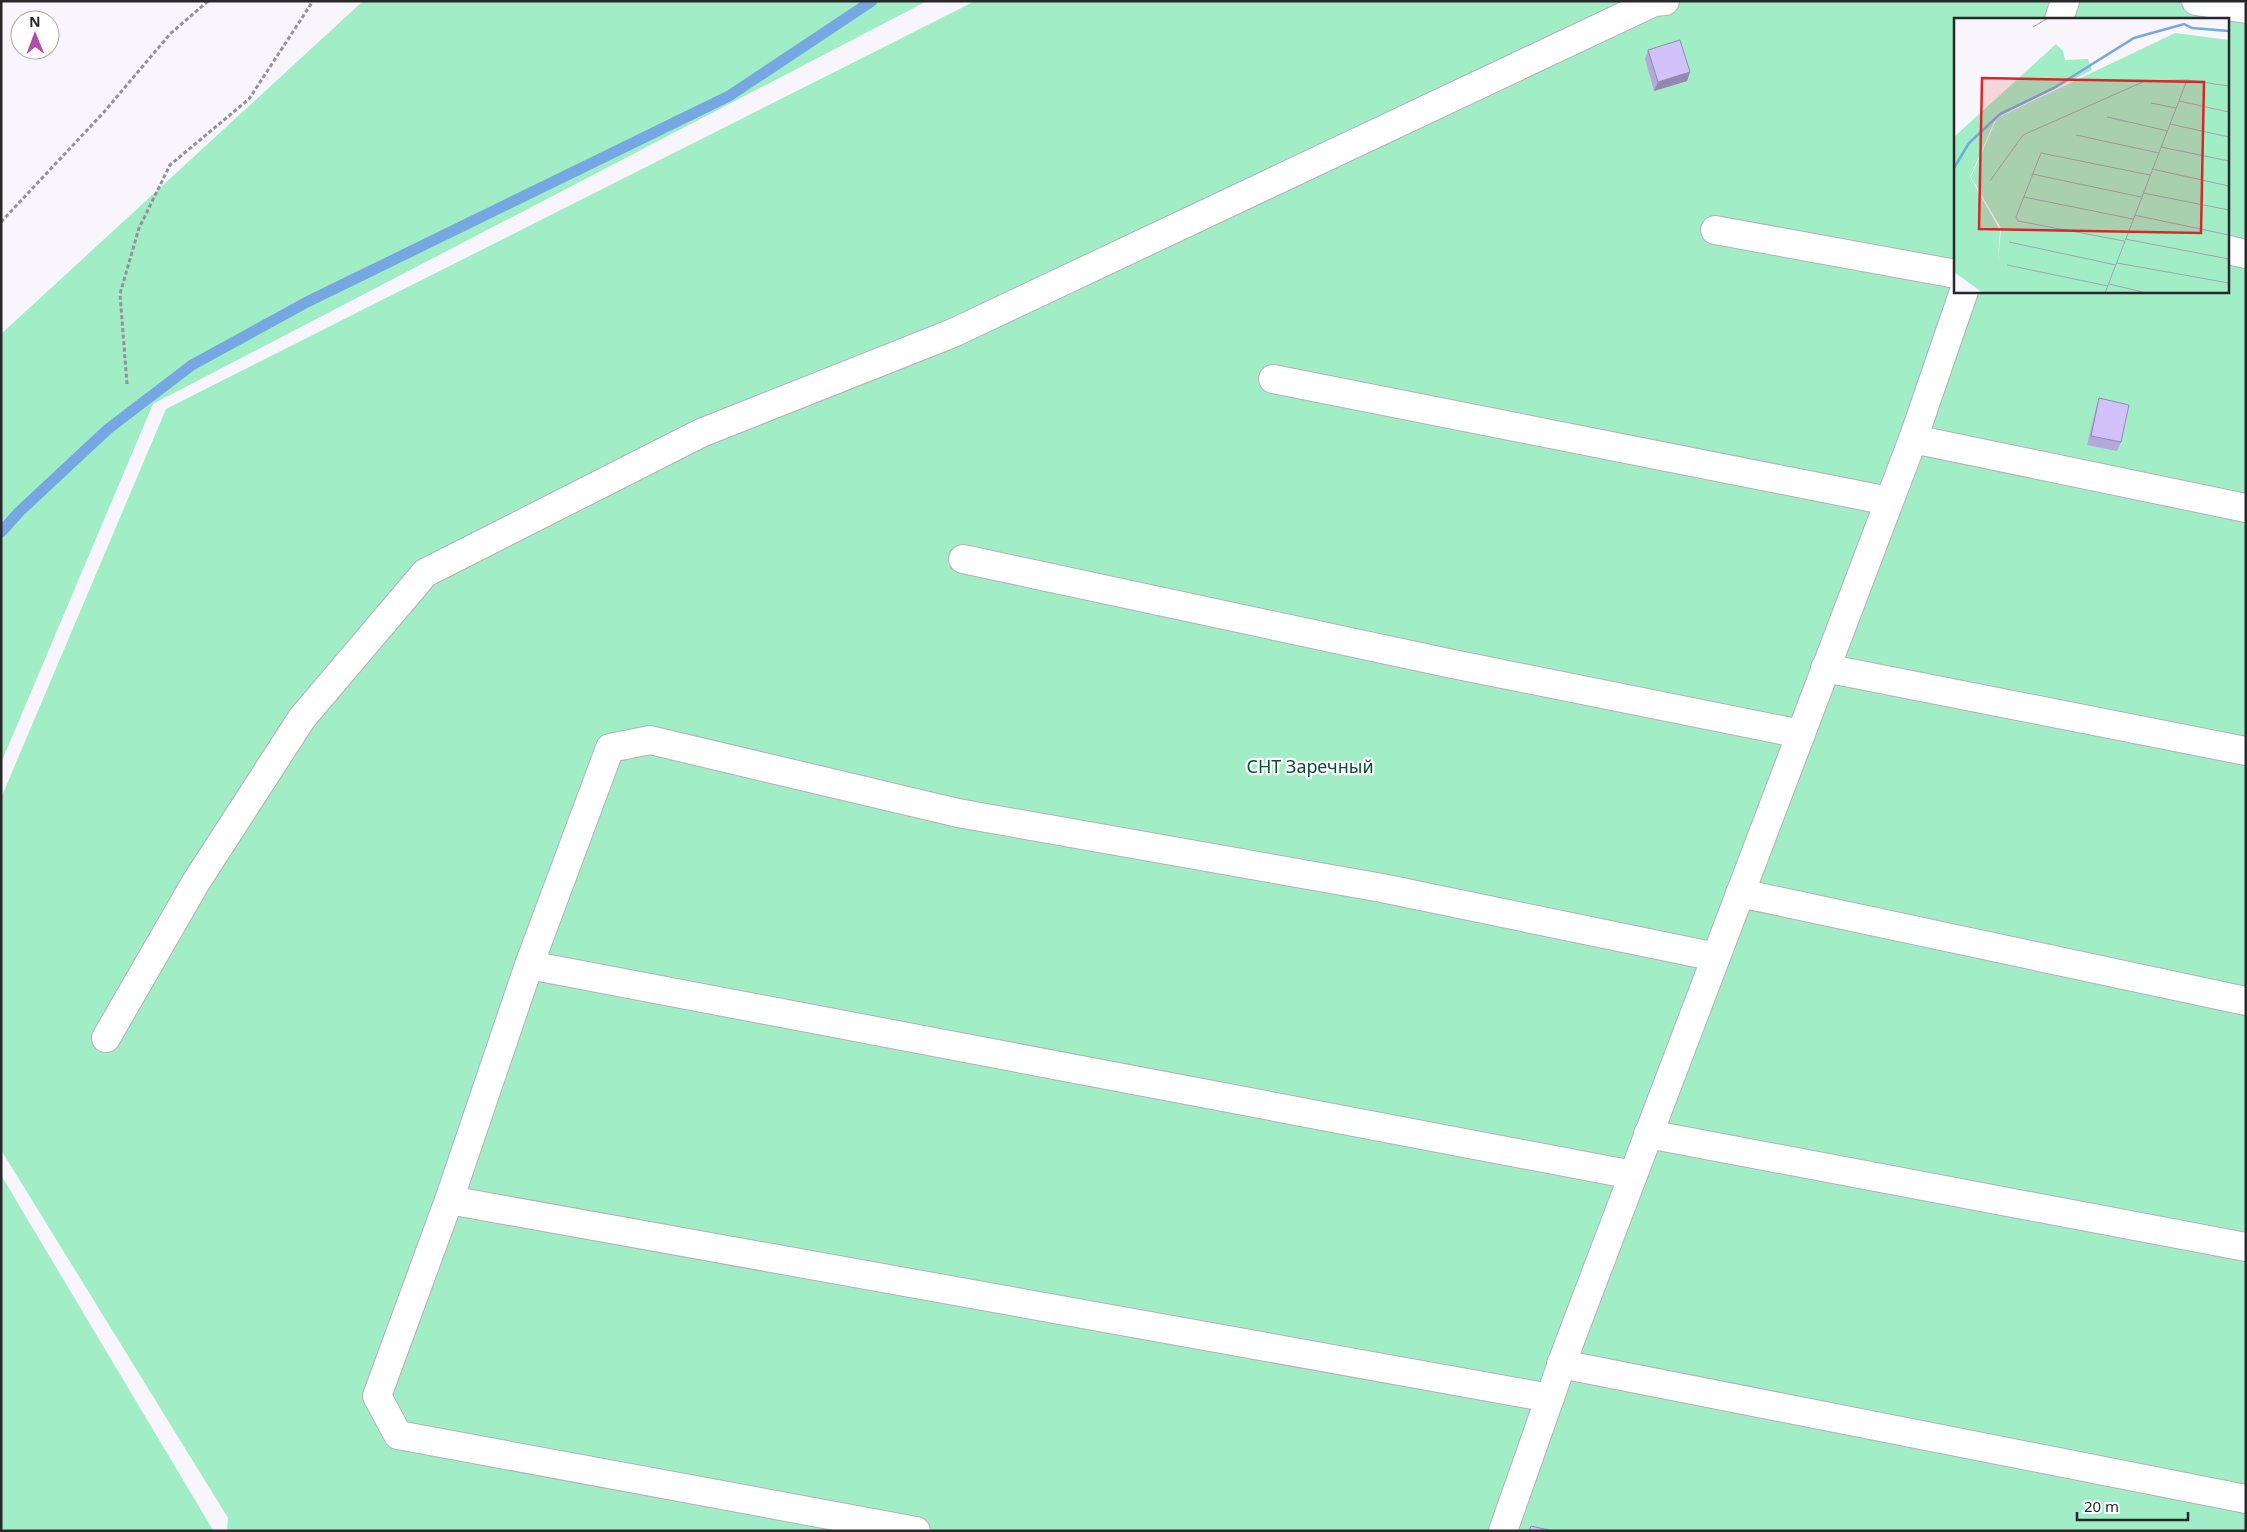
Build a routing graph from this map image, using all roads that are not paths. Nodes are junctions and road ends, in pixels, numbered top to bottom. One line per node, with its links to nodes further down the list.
1 (1665, 1): 23 (street)
2 (2065, 1): 5 (street)
3 (2196, 1): 4 (street)
4 (2246, 8)
5 (2059, 18)
6 (1715, 230): 9 (street)
7 (2230, 250): 8 (street)
8 (2246, 254)
9 (1954, 274)
10 (1964, 292): 12 (street)
11 (1273, 379): 13 (street)
12 (1913, 439): 13 (street); 14 (street)
13 (1889, 501): 16 (street)
14 (2246, 508)
15 (963, 559): 17 (street)
16 (1825, 668): 17 (street); 18 (street)
17 (1801, 734): 19 (street)
18 (2246, 751)
19 (1740, 894): 20 (street); 22 (street)
20 (1716, 957): 21 (street); 24 (street)
21 (528, 965): 25 (street); 26 (street)
22 (2246, 1001)
23 (106, 1038)
24 (1648, 1134): 25 (street); 27 (street)
25 (1633, 1175): 28 (street)
26 (449, 1200): 29 (street); 31 (street)
27 (2246, 1247)
28 (1562, 1364): 29 (street); 30 (street)
29 (1550, 1398): 32 (street)
30 (2246, 1499)
31 (916, 1531)
32 (1504, 1531)

